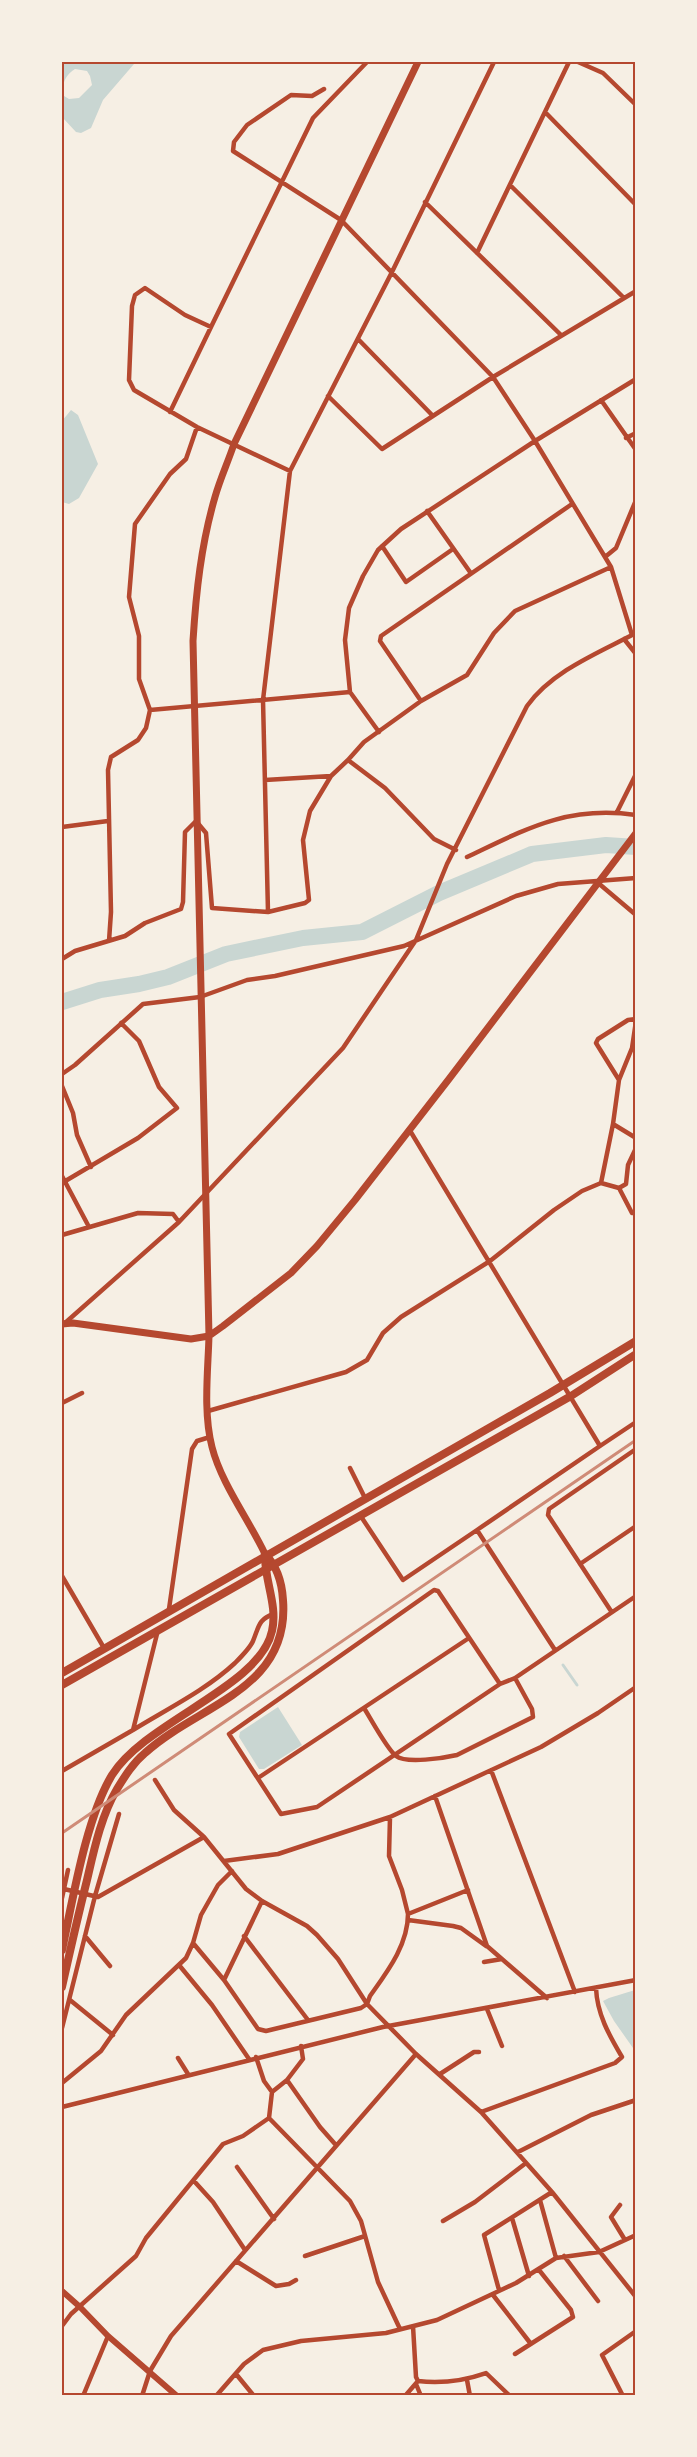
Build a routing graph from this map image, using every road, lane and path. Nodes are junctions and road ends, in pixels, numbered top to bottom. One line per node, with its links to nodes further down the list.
1 (367, 62): 9 (street)
2 (418, 62): 13 (main road)
3 (494, 62): 11 (street)
4 (569, 62): 8 (street)
5 (578, 62): 7 (street)
6 (324, 89): 9 (street)
7 (636, 105)
8 (545, 112): 10 (street); 12 (street)
9 (280, 182): 13 (street); 18 (street)
10 (510, 185): 14 (street); 17 (street)
11 (425, 202): 14 (street); 15 (street)
12 (636, 205)
13 (341, 220): 15 (street); 31 (main road)
14 (477, 253): 19 (street)
15 (392, 272): 20 (street); 21 (street)
16 (636, 291): 17 (street)
17 (624, 298): 19 (street)
18 (211, 327): 25 (street); 25 (street)
19 (561, 335): 21 (street)
20 (358, 339): 23 (street); 26 (street)
21 (493, 377): 26 (street); 30 (street)
22 (636, 379): 24 (street)
23 (328, 396): 26 (street); 33 (street)
24 (601, 399): 29 (street); 30 (street)
25 (170, 412): 27 (street)
26 (433, 416)
27 (197, 427): 31 (street); 49 (street)
28 (636, 433): 29 (street)
29 (626, 438): 32 (street)
30 (535, 441): 35 (street); 36 (street)
31 (234, 444): 33 (street); 48 (main road)
32 (636, 450)
33 (290, 471): 46 (street)
34 (636, 500): 39 (street)
35 (572, 504): 39 (street); 41 (street)
36 (428, 511): 37 (street); 38 (street)
37 (382, 546): 38 (street); 45 (street)
38 (453, 549): 41 (street)
39 (605, 557): 40 (street)
40 (611, 567): 42 (street); 47 (street)
41 (470, 572): 47 (street)
42 (634, 634): 43 (street)
43 (624, 639): 44 (street); 61 (street)
44 (636, 654)
45 (350, 692): 46 (street); 50 (street)
46 (263, 700): 48 (street); 54 (street)
47 (421, 701): 50 (street)
48 (194, 706): 49 (street); 58 (main road)
49 (150, 710): 57 (street)
50 (379, 732): 51 (street)
51 (348, 760): 53 (street); 61 (street)
52 (636, 774): 55 (street)
53 (331, 776): 54 (street); 65 (street)
54 (265, 780): 65 (street)
55 (617, 812): 56 (street); 62 (street)
56 (636, 814)
57 (108, 821): 59 (street); 68 (street)
58 (196, 821): 65 (street); 68 (street); 70 (main road)
59 (62, 827)
60 (636, 833): 64 (main road)
61 (456, 850): 67 (street)
62 (467, 857)
63 (636, 878): 64 (street)
64 (597, 882): 66 (street); 67 (street); 78 (main road)
65 (268, 912)
66 (636, 915)
67 (416, 940): 70 (street); 86 (street)
68 (110, 941): 69 (street)
69 (62, 959)
70 (200, 994): 72 (street); 86 (main road)
71 (636, 1020): 73 (street); 75 (street)
72 (121, 1023): 74 (street); 81 (street)
73 (634, 1046): 75 (street)
74 (62, 1074)
75 (619, 1080): 77 (street)
76 (62, 1086): 81 (street)
77 (613, 1124): 79 (street); 84 (street)
78 (409, 1129): 91 (street); 93 (main road)
79 (636, 1138)
80 (636, 1148): 85 (street)
81 (92, 1167): 83 (street)
82 (62, 1176): 83 (street)
83 (63, 1182): 89 (street)
84 (601, 1183): 85 (street); 91 (street)
85 (619, 1188): 87 (street)
86 (206, 1195): 88 (street); 93 (main road)
87 (636, 1213)
88 (179, 1222): 89 (street); 92 (street)
89 (89, 1227): 90 (street)
90 (62, 1235)
91 (490, 1261): 96 (street); 100 (street)
92 (63, 1324): 93 (main road)
93 (209, 1336): 100 (main road)
94 (636, 1341): 96 (main road)
95 (636, 1354): 98 (main road)
96 (564, 1384): 98 (street); 106 (main road)
97 (82, 1393): 99 (street)
98 (571, 1396): 103 (street); 107 (main road)
99 (62, 1403)
100 (208, 1411): 102 (main road)
101 (636, 1422): 103 (street)
102 (210, 1437): 110 (main road); 116 (street)
103 (600, 1446): 109 (street)
104 (636, 1449): 112 (street)
105 (350, 1467): 106 (street)
106 (365, 1498): 110 (main road)
107 (360, 1515): 109 (street); 111 (main road)
108 (636, 1526): 112 (street)
109 (477, 1530): 122 (street)
110 (265, 1554): 111 (main road); 113 (main road); 116 (main road)
111 (274, 1564): 113 (main road); 162 (main road)
112 (580, 1564): 117 (street)
113 (265, 1569): 118 (main road); 119 (main road)
114 (62, 1576): 121 (street)
115 (636, 1596): 117 (street)
116 (169, 1609): 121 (main road)
117 (611, 1611): 122 (street)
118 (274, 1614): 129 (street); 155 (main road)
119 (158, 1630): 126 (main road); 129 (street)
120 (469, 1638): 125 (street); 128 (street); 133 (street)
121 (104, 1648): 123 (main road)
122 (555, 1650): 124 (street)
123 (62, 1672)
124 (515, 1678): 125 (street); 130 (street)
125 (500, 1684): 130 (street)
126 (62, 1685)
127 (636, 1686): 131 (street)
128 (364, 1708): 130 (street); 133 (street)
129 (133, 1730): 132 (street)
130 (395, 1756): 133 (street)
131 (491, 1770): 135 (street); 164 (street)
132 (62, 1771)
133 (258, 1778)
134 (155, 1780): 138 (street)
135 (435, 1796): 137 (street); 143 (street)
136 (119, 1814): 144 (street)
137 (390, 1816): 139 (street); 147 (street)
138 (204, 1837): 139 (street); 144 (street)
139 (224, 1861): 141 (street)
140 (68, 1870): 142 (street)
141 (232, 1871): 146 (street); 153 (street)
142 (64, 1889): 144 (street); 145 (street)
143 (468, 1890): 147 (street); 154 (street)
144 (95, 1896): 150 (street)
145 (62, 1898)
146 (262, 1901): 152 (street); 167 (street)
147 (408, 1914): 148 (street)
148 (408, 1920): 154 (street); 167 (street)
149 (62, 1923): 150 (street)
150 (87, 1928): 151 (street)
151 (86, 1936): 159 (street); 166 (street)
152 (244, 1936): 160 (street); 169 (street)
153 (193, 1943): 158 (street); 160 (street)
154 (487, 1946): 156 (street)
155 (62, 1950)
156 (502, 1959): 157 (street); 165 (street)
157 (484, 1962)
158 (179, 1965): 172 (street); 179 (street)
159 (110, 1966)
160 (224, 1980): 169 (street)
161 (636, 1980): 163 (street)
162 (62, 1987)
163 (596, 1988): 164 (street); 187 (street)
164 (575, 1992): 165 (street)
165 (547, 1998): 168 (street)
166 (70, 2000): 171 (street); 172 (street)
167 (367, 2004): 169 (street); 170 (street)
168 (487, 2009): 170 (street); 174 (street)
169 (308, 2020)
170 (391, 2026): 173 (street); 176 (street)
171 (62, 2028)
172 (113, 2035): 183 (street)
173 (301, 2046): 177 (street); 182 (street)
174 (502, 2046)
175 (478, 2052): 181 (street)
176 (416, 2054): 181 (street); 189 (street)
177 (256, 2057): 179 (street); 184 (street)
178 (178, 2058): 180 (street)
179 (249, 2059): 180 (street)
180 (188, 2074): 186 (street)
181 (440, 2074): 187 (street)
182 (286, 2080): 184 (street); 189 (street)
183 (62, 2084)
184 (272, 2092): 188 (street)
185 (636, 2100): 190 (street)
186 (62, 2107)
187 (481, 2112): 190 (street)
188 (269, 2118): 192 (street); 194 (street)
189 (335, 2144): 192 (street)
190 (518, 2152): 191 (street)
191 (526, 2163): 195 (street); 200 (street)
192 (317, 2166): 199 (street); 202 (street)
193 (237, 2168): 199 (street)
194 (194, 2181): 204 (street); 218 (street)
195 (552, 2192): 196 (street); 205 (street)
196 (540, 2200): 198 (street); 208 (street)
197 (620, 2205): 203 (street)
198 (512, 2217): 211 (street); 213 (street)
199 (274, 2219): 204 (street)
200 (443, 2221)
201 (636, 2235): 203 (street)
202 (365, 2236): 206 (street); 221 (street)
203 (625, 2240): 205 (street)
204 (245, 2250): 209 (street)
205 (599, 2252): 207 (street); 216 (street)
206 (304, 2256)
207 (564, 2256): 208 (street); 217 (street)
208 (556, 2258): 210 (street)
209 (236, 2261): 212 (street); 226 (street)
210 (539, 2270): 211 (street); 224 (street)
211 (529, 2276): 213 (street)
212 (296, 2280)
213 (499, 2290): 215 (street)
214 (62, 2291): 218 (street)
215 (493, 2295): 220 (street); 224 (street)
216 (636, 2297)
217 (598, 2301)
218 (80, 2307): 219 (street); 223 (street)
219 (62, 2326)
220 (413, 2326): 221 (street); 229 (street)
221 (400, 2329): 227 (street)
222 (636, 2331): 239 (street)
223 (108, 2336): 226 (street); 230 (street)
224 (531, 2344): 225 (street)
225 (514, 2354)
226 (150, 2371): 231 (street); 232 (street)
227 (236, 2374): 233 (street); 234 (street)
228 (467, 2380): 229 (street); 237 (street); 238 (street)
229 (417, 2382): 235 (street); 236 (street)
230 (83, 2396)
231 (142, 2396)
232 (177, 2396)
233 (216, 2396)
234 (254, 2396)
235 (405, 2396)
236 (422, 2396)
237 (470, 2396)
238 (510, 2396)
239 (623, 2396)

